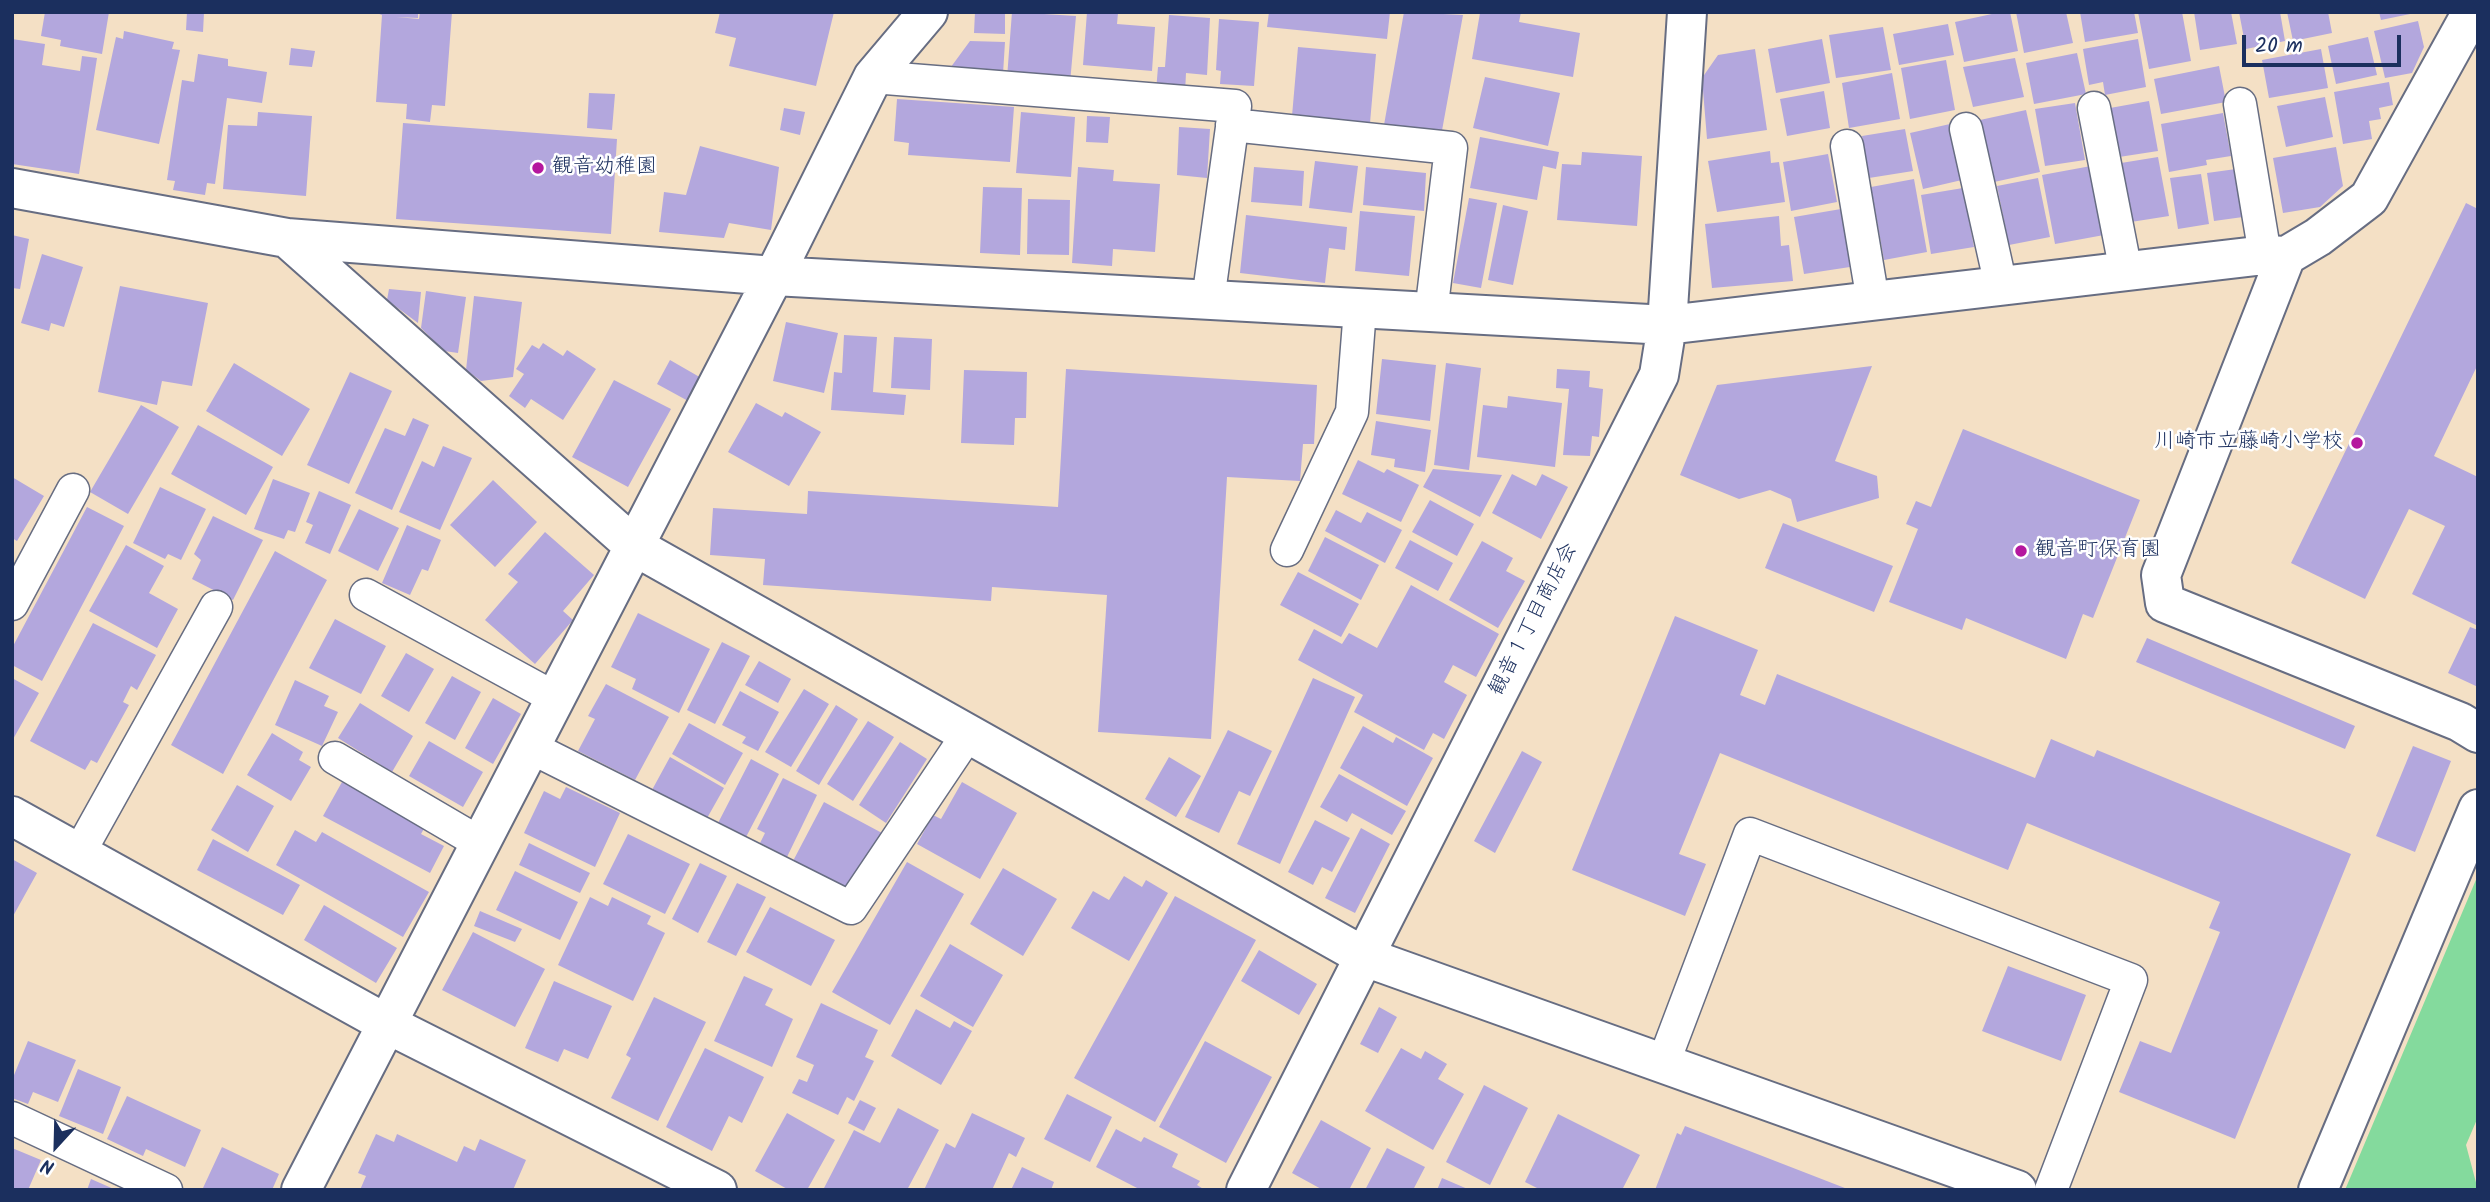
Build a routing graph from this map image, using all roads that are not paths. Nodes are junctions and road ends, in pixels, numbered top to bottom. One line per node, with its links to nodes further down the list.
1 (928, 12): 4 (street)
2 (1687, 12): 20 (street, 観音１丁目商店会)
3 (2472, 12): 12 (street)
4 (873, 77): 7 (lane); 14 (street)
5 (2240, 104): 12 (lane)
6 (2094, 108): 13 (lane)
7 (1232, 125): 16 (lane); 19 (lane)
8 (1966, 129): 15 (lane)
9 (1847, 145): 17 (lane)
10 (12, 188): 11 (street)
11 (287, 238): 14 (street); 22 (street)
12 (2275, 256): 13 (street); 28 (street)
13 (2126, 272): 15 (street)
14 (774, 276): 16 (street); 22 (street)
15 (2001, 286): 17 (street)
16 (1208, 300): 18 (street)
17 (1873, 301): 20 (street)
18 (1360, 309): 19 (street); 23 (lane)
19 (1431, 313): 20 (street)
20 (1667, 325): 36 (street, 観音１丁目商店会)
21 (73, 490): 25 (lane)
22 (634, 546): 27 (street); 29 (street)
23 (1287, 550)
24 (366, 596): 27 (lane)
25 (12, 604)
26 (216, 607): 35 (lane)
27 (555, 698): 30 (street)
28 (2478, 733)
29 (968, 734): 30 (lane); 36 (street)
30 (530, 747): 34 (street)
31 (335, 758): 34 (lane)
32 (2478, 808): 46 (street)
33 (12, 816): 35 (street)
34 (480, 842): 37 (street)
35 (79, 853): 37 (street)
36 (1365, 957): 38 (street); 43 (street, 観音１丁目商店会)
37 (387, 1024): 41 (street); 42 (street)
38 (1663, 1063): 44 (street); 45 (lane)
39 (12, 1118): 40 (lane)
40 (166, 1190)
41 (300, 1190)
42 (717, 1190)
43 (1246, 1190)
44 (2017, 1190)
45 (2051, 1190)
46 (2318, 1190)

